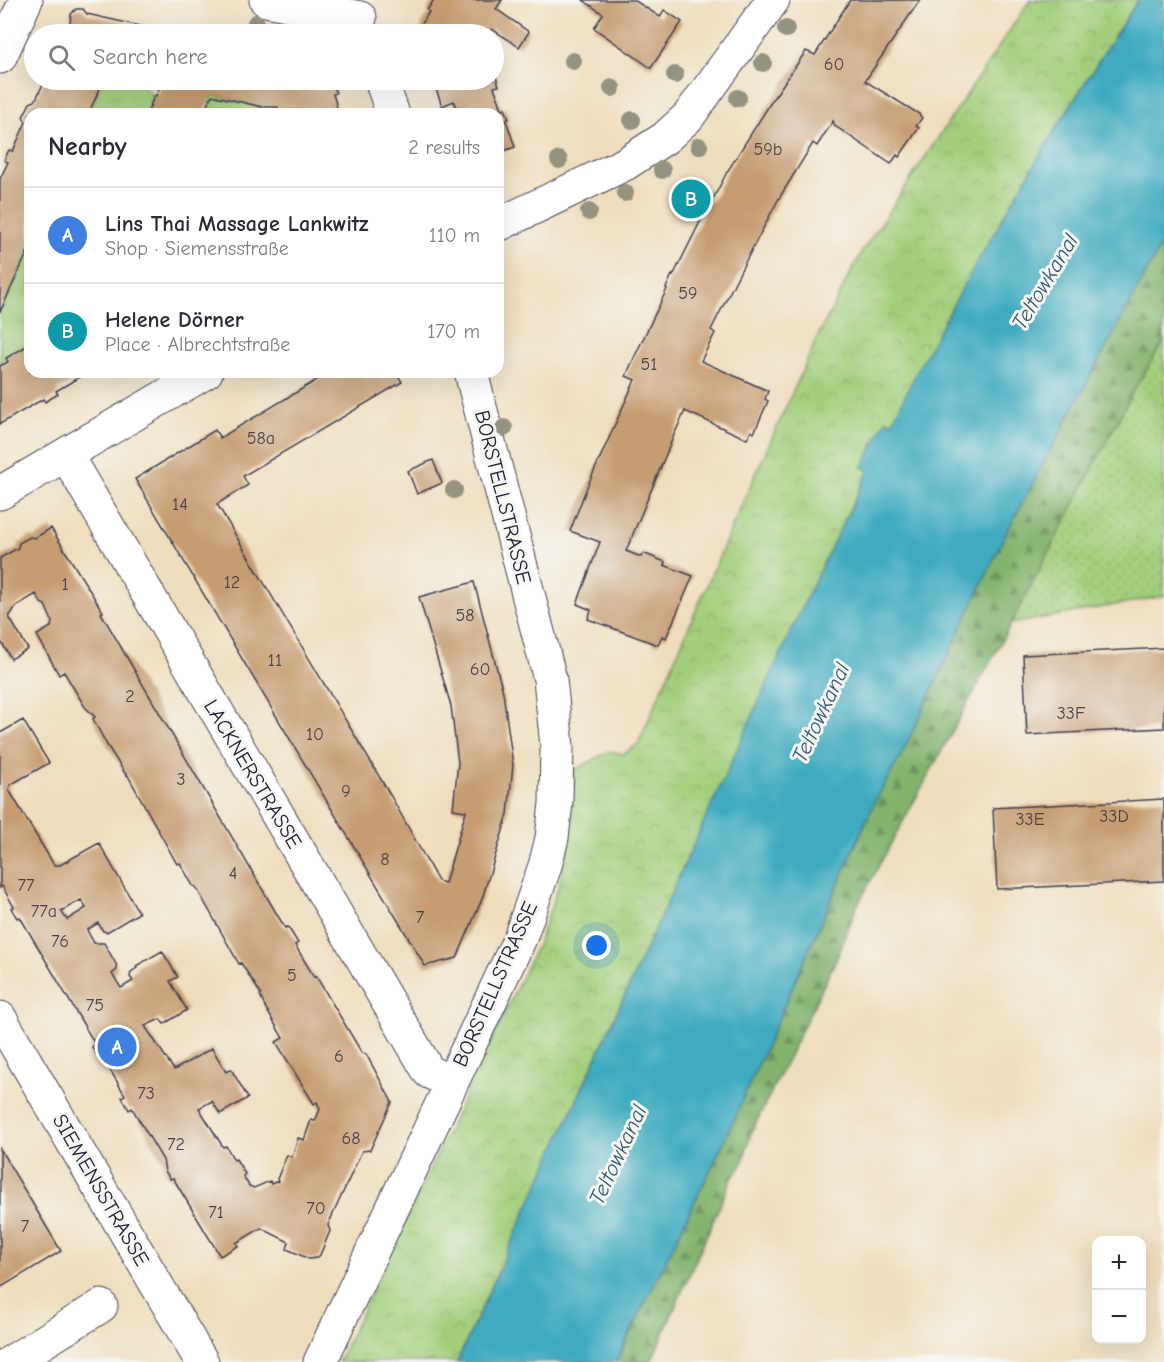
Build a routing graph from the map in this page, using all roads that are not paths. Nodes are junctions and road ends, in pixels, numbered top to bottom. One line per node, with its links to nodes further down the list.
1 (26, 0): 5 (street)
2 (266, 0): 4 (street)
3 (773, 0): 8 (street)
4 (366, 17)
5 (0, 57)
6 (385, 90): 7 (street)
7 (391, 108)
8 (504, 222)
9 (196, 378): 11 (street)
10 (473, 378): 14 (street, BORSTELLSTRASSE)
11 (66, 454): 12 (street); 14 (street, LACKNERSTRASSE)
12 (0, 493)
13 (0, 1018): 17 (street, SIEMENSSTRASSE)
14 (451, 1082): 18 (street, BORSTELLSTRASSE)
15 (101, 1306): 16 (street)
16 (11, 1362)
17 (202, 1362)
18 (320, 1362)

